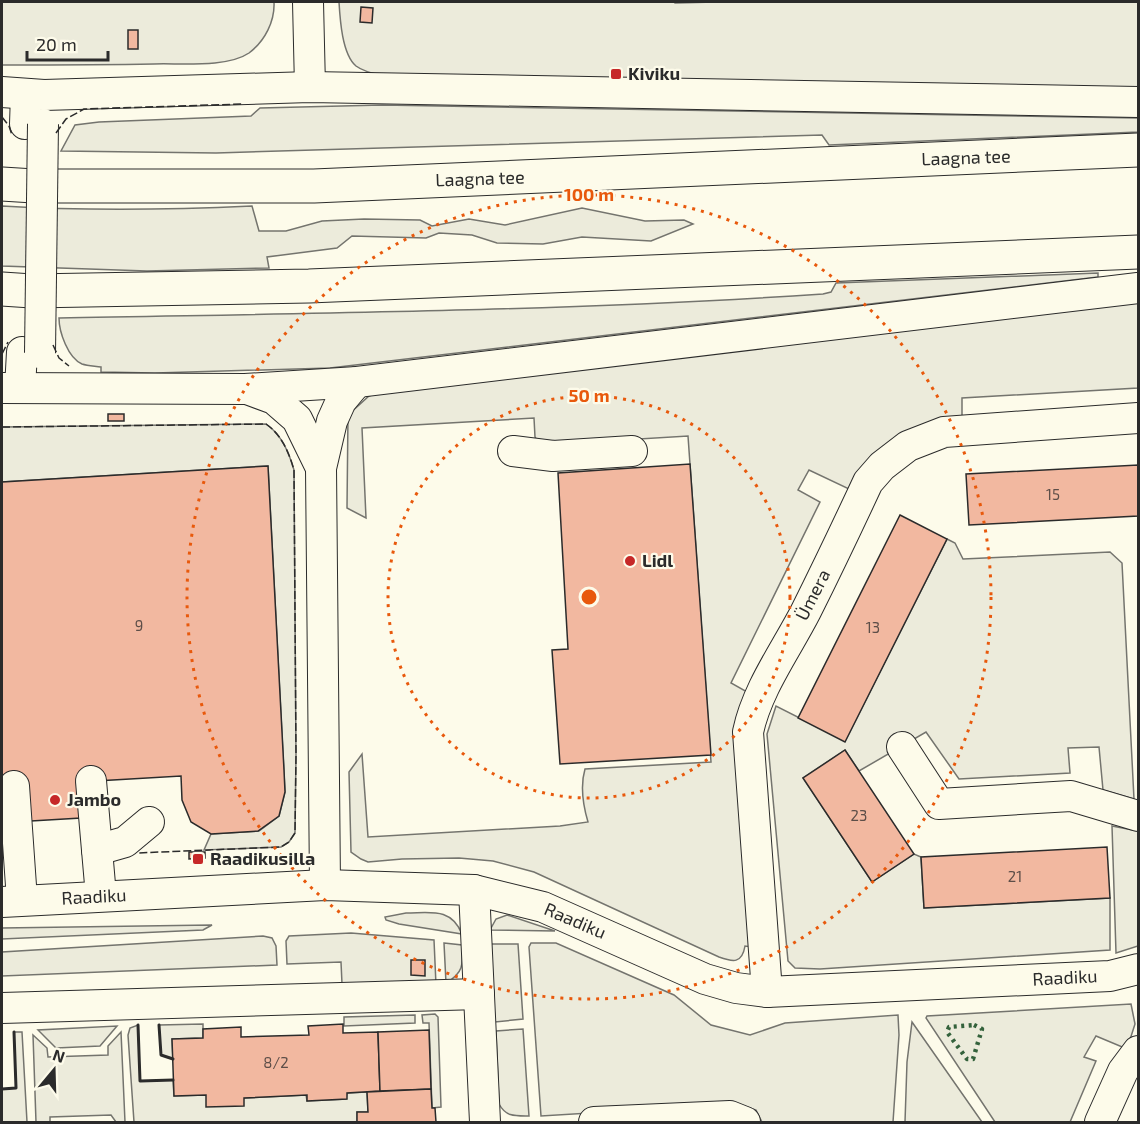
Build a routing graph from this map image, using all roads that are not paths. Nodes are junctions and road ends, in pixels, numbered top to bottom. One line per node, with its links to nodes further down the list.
1 (308, 2): 2 (street)
2 (310, 87): 3 (street); 4 (street)
3 (24, 93): 11 (street, bridge)
4 (1138, 102)
5 (1138, 150): 6 (main road, Laagna tee)
6 (2, 184)
7 (1138, 252): 9 (main road)
8 (1138, 288): 10 (street)
9 (2, 289)
10 (357, 382): 12 (street); 16 (street)
11 (20, 388): 12 (street)
12 (245, 389): 16 (street)
13 (1138, 418): 29 (street, Ümera)
14 (513, 451): 15 (street)
15 (632, 451)
16 (321, 468): 24 (street)
17 (902, 747): 20 (street)
18 (91, 781): 23 (street)
19 (14, 786): 22 (street)
20 (1138, 816)
21 (149, 822): 23 (street)
22 (10, 845): 27 (street)
23 (97, 850): 26 (street)
24 (325, 885): 25 (street, Raadiku); 26 (street, Raadiku)
25 (474, 890): 29 (street, Raadiku); 30 (street)
26 (101, 896): 27 (street, Raadiku)
27 (12, 901)
28 (1137, 975): 29 (street, Raadiku)
29 (767, 992)
30 (479, 994): 31 (street); 33 (street)
31 (2, 1008)
32 (1138, 1051): 36 (street)
33 (485, 1122)
34 (594, 1122): 35 (street)
35 (745, 1122)
36 (1100, 1122)

